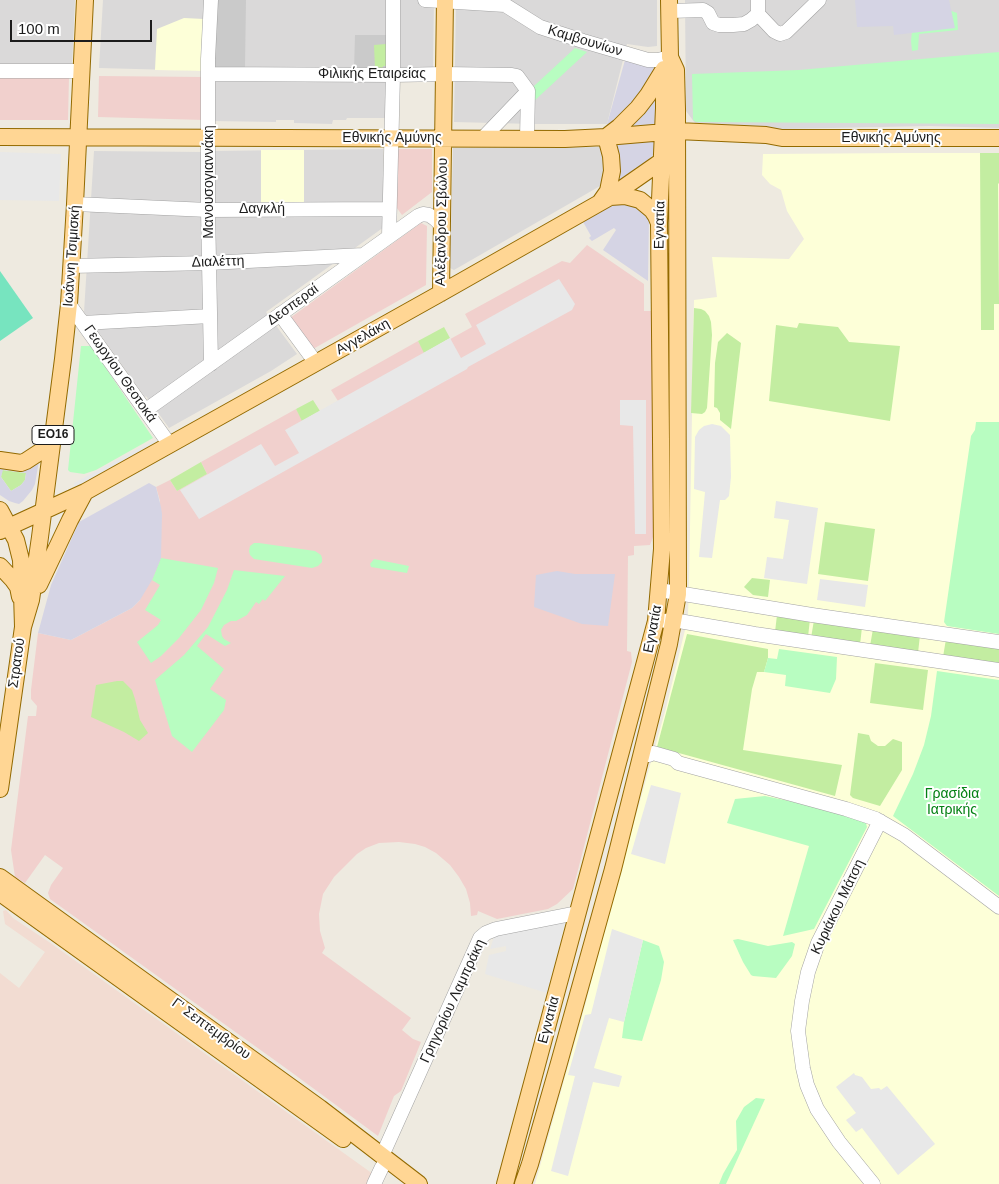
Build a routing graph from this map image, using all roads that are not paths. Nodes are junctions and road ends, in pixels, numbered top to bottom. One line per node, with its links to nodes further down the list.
1 (85, 0): 12 (main road, Ιωάννη Τσιμισκή / ΕΟ16)
2 (211, 0): 13 (street, Μανουσογιαννάκη)
3 (393, 0): 15 (street)
4 (425, 0): 6 (street)
5 (819, 0): 9 (street)
6 (445, 1): 7 (street); 14 (main road, Αλέξανδρου Σβώλου)
7 (505, 3): 10 (street, Καμβουνίων)
8 (670, 5): 9 (street); 10 (main road, Εγνατία)
9 (758, 7)
10 (667, 63): 17 (main road, Εγνατία); 19 (main road)
11 (0, 71): 12 (street)
12 (82, 71): 20 (main road, Ιωάννη Τσιμισκή / ΕΟ16)
13 (209, 74): 15 (street, Φιλικής Εταιρείας); 21 (street, Μανουσογιαννάκη)
14 (444, 74): 15 (street, Φιλικής Εταιρείας); 16 (street, Φιλικής Εταιρείας); 23 (main road, Αλέξανδρου Σβώλου)
15 (393, 75): 22 (street)
16 (528, 91): 24 (street); 25 (street)
17 (670, 132): 19 (main road, Εθνικής Αμύνης); 26 (main road, Εθνικής Αμύνης); 28 (main road, Εγνατία); 29 (main road, Εγνατία)
18 (0, 137): 20 (main road, Εθνικής Αμύνης)
19 (606, 137): 25 (main road, Εθνικής Αμύνης); 30 (main road)
20 (78, 138): 21 (main road, Εθνικής Αμύνης); 31 (main road, Ιωάννη Τσιμισκή / ΕΟ16)
21 (208, 138): 22 (main road, Εθνικής Αμύνης); 33 (street, Μανουσογιαννάκη)
22 (391, 138): 23 (main road, Εθνικής Αμύνης); 32 (street)
23 (443, 138): 24 (main road, Εθνικής Αμύνης); 35 (main road, Αλέξανδρου Σβώλου)
24 (483, 138): 25 (main road, Εθνικής Αμύνης)
25 (527, 138)
26 (782, 138): 27 (main road, Εθνικής Αμύνης); 28 (main road, Εθνικής Αμύνης)
27 (999, 138)
28 (676, 150): 29 (main road, Αγγελάκη); 57 (main road, Εγνατία)
29 (661, 161): 30 (main road, Αγγελάκη); 34 (main road, Εγνατία)
30 (605, 200): 34 (main road); 40 (main road, Αγγελάκη)
31 (75, 204): 33 (street, Δαγκλή); 39 (main road, Ιωάννη Τσιμισκή / ΕΟ16)
32 (389, 209): 33 (street, Δαγκλή); 36 (street)
33 (208, 210): 38 (street, Μανουσογιαννάκη)
34 (659, 223): 56 (main road, Εγνατία)
35 (442, 226): 36 (street, Δεσπεραί); 40 (main road, Αλέξανδρου Σβώλου)
36 (389, 236): 37 (street, Δεσπεραί)
37 (363, 254): 38 (street, Διαλέττη); 42 (street, Δεσπεραί)
38 (209, 263): 39 (street, Διαλέττη); 43 (street, Μανουσογιαννάκη)
39 (72, 266): 41 (main road, Ιωάννη Τσιμισκή / ΕΟ16)
40 (441, 293): 45 (main road, Αγγελάκη)
41 (69, 304): 44 (street, Γεωργίου Θεοτοκά); 48 (main road, Ιωάννη Τσιμισκή / ΕΟ16)
42 (280, 314): 45 (street); 46 (street, Δεσπεραί)
43 (210, 316): 44 (street); 46 (street, Μανουσογιαννάκη)
44 (83, 323): 47 (street, Γεωργίου Θεοτοκά)
45 (316, 362): 49 (main road, Αγγελάκη)
46 (211, 364): 47 (street, Δεσπεραί)
47 (146, 410): 49 (street, Γεωργίου Θεοτοκά)
48 (52, 444): 50 (main road); 53 (main road, Ιωάννη Τσιμισκή / ΕΟ16)
49 (170, 445): 51 (main road, Αγγελάκη)
50 (0, 460)
51 (85, 492): 53 (main road, Αγγελάκη); 60 (main road)
52 (0, 510): 54 (main road, Στρατού)
53 (43, 512): 54 (main road, Αγγελάκη); 60 (main road, Στρατού)
54 (4, 529): 60 (main road, Στρατού)
55 (0, 566): 60 (main road)
56 (659, 590): 57 (street); 59 (main road, Εγνατία)
57 (678, 594): 58 (main road, Εγνατία); 61 (street)
58 (673, 620): 59 (street); 62 (street); 63 (main road, Εγνατία)
59 (656, 621): 69 (main road, Εγνατία)
60 (23, 627): 64 (main road, Στρατού)
61 (999, 642)
62 (999, 670)
63 (645, 754): 65 (street); 76 (main road, Εγνατία)
64 (0, 789)
65 (880, 821): 68 (street); 77 (street, Κυριάκου Μάτση)
66 (0, 877): 70 (main road, Γ' Σεπτεμβρίου)
67 (0, 893): 70 (main road, Γ' Σεπτεμβρίου)
68 (999, 907)
69 (577, 913): 71 (street, Γρηγορίου Λαμπράκη); 75 (main road, Εγνατία)
70 (63, 931): 71 (main road, Γ' Σεπτεμβρίου)
71 (382, 1162): 72 (street, Γρηγορίου Λαμπράκη); 73 (main road, Γ' Σεπτεμβρίου); 74 (main road, Γ' Σεπτεμβρίου)
72 (374, 1184)
73 (403, 1184)
74 (419, 1184)
75 (505, 1184)
76 (523, 1184)
77 (873, 1184)

